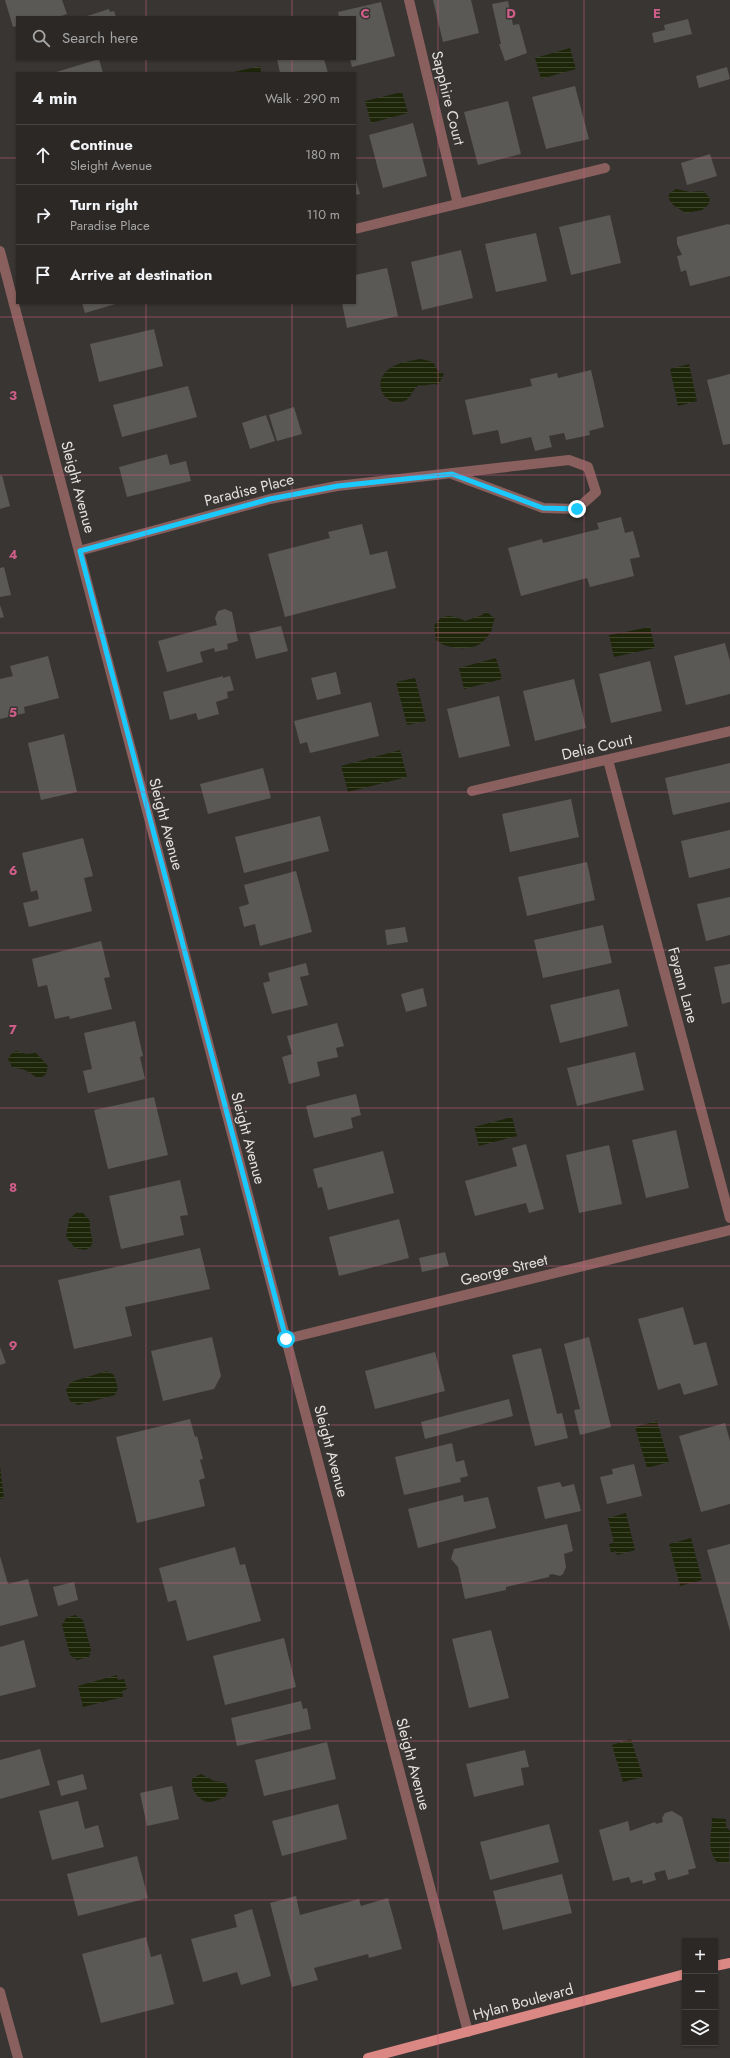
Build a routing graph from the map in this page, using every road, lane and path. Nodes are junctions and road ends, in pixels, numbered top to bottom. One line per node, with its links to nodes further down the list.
1 (409, 0): 3 (street, Sapphire Court)
2 (605, 168): 3 (street)
3 (458, 204): 4 (street)
4 (356, 229)
5 (0, 251): 7 (street, Sleight Avenue)
6 (452, 474): 6 (street, Paradise Place); 7 (street, Paradise Place)
7 (80, 551): 13 (street, Sleight Avenue)
8 (730, 731): 9 (street, Delia Court)
9 (608, 760): 10 (street, Delia Court); 11 (street, Fayann Lane)
10 (472, 791)
11 (730, 1218)
12 (730, 1230): 13 (street, George Street)
13 (286, 1339): 18 (street, Sleight Avenue)
14 (730, 1962): 15 (main road)
15 (718, 1965)
16 (682, 1975): 18 (main road, Hylan Boulevard)
17 (0, 1992): 20 (street)
18 (468, 2032): 19 (main road, Hylan Boulevard)
19 (383, 2056): 21 (main road, Hylan Boulevard)
20 (18, 2058)
21 (368, 2058)

